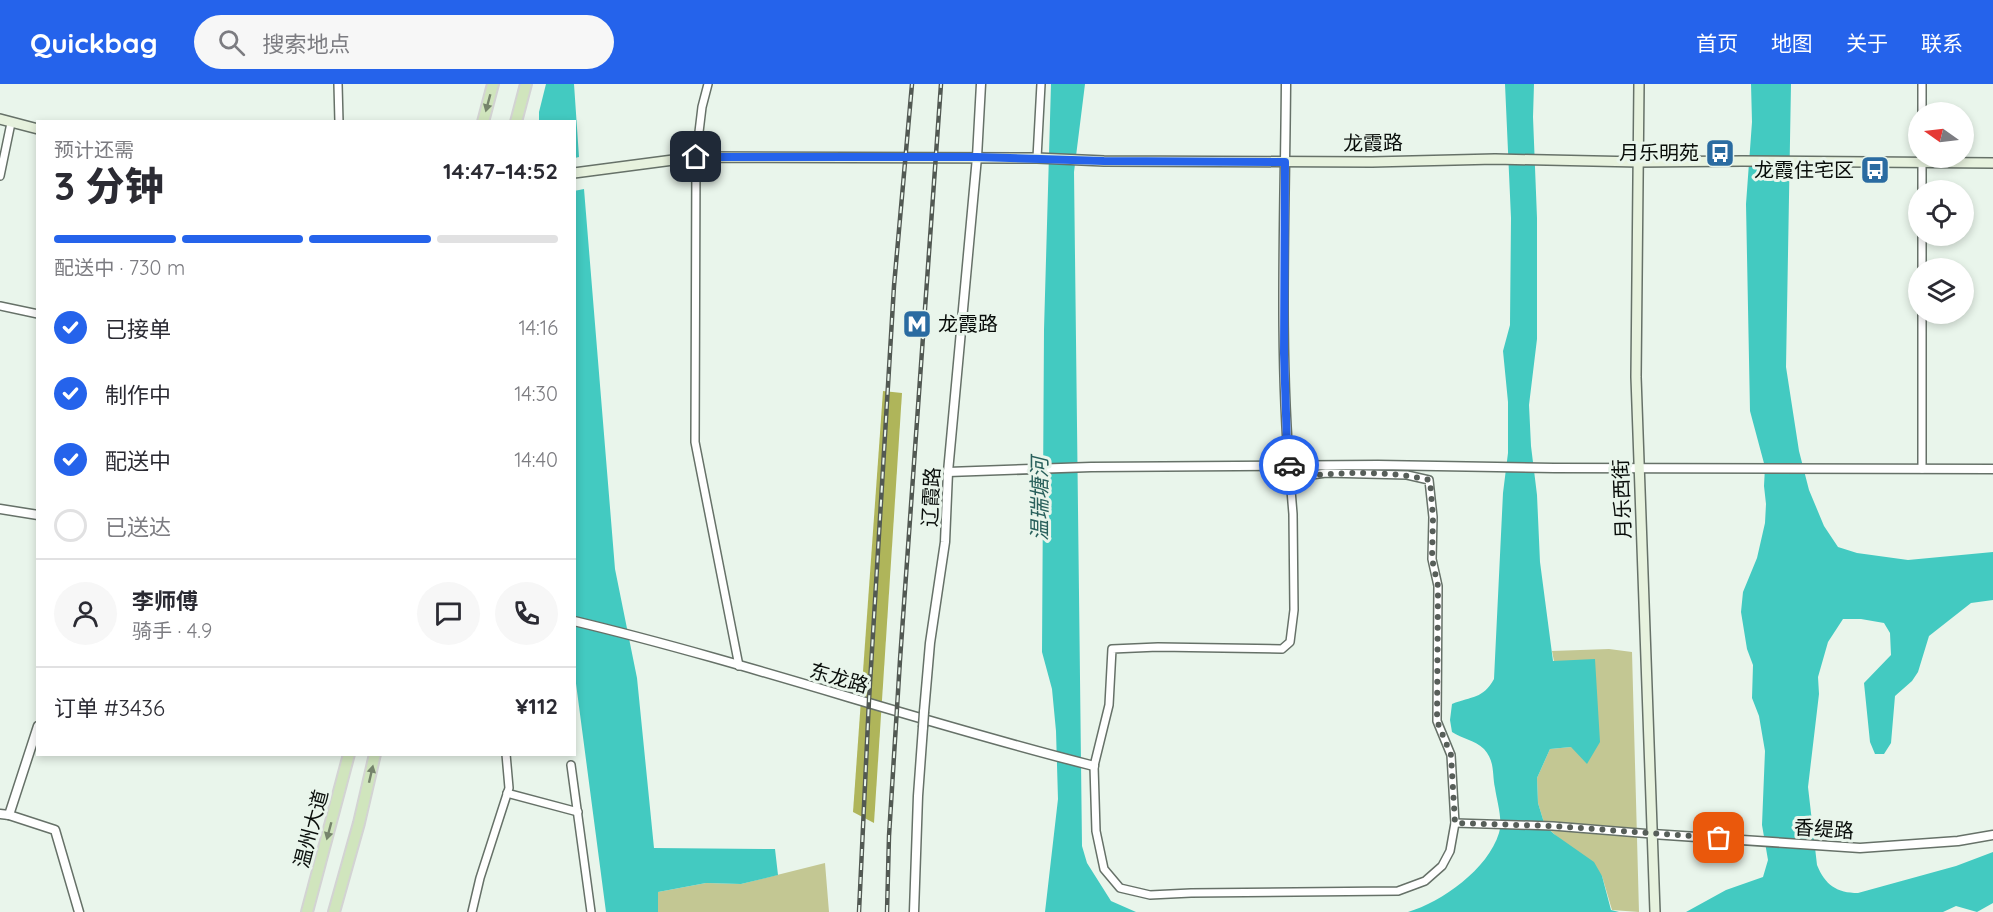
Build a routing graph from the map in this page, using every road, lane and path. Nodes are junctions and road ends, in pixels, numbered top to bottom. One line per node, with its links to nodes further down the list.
1 (338, 84): 12 (street)
2 (493, 84): 13 (main road, one-way to 13)
3 (708, 84): 17 (street)
4 (981, 84): 18 (street, 辽霞路)
5 (1041, 84): 19 (street)
6 (1286, 84): 21 (street)
7 (1640, 84): 22 (main road, 月乐西街)
8 (1922, 84): 10 (street)
9 (525, 89): 14 (main road)
10 (1922, 102)
11 (0, 119): 15 (main road)
12 (339, 120)
13 (484, 120)
14 (517, 120)
15 (11, 123): 16 (main road); 26 (street)
16 (36, 129)
17 (696, 157): 18 (main road, 龙霞路); 25 (main road, 龙霞路); 39 (street)
18 (977, 157): 19 (main road, 龙霞路); 34 (street, 辽霞路)
19 (1037, 158): 21 (main road, 龙霞路)
20 (1908, 160): 22 (main road, 龙霞路)
21 (1285, 162): 22 (main road, 龙霞路); 30 (street)
22 (1639, 162): 31 (main road, 月乐西街)
23 (1974, 162): 24 (main road, 龙霞路)
24 (1993, 163)
25 (578, 172)
26 (0, 176)
27 (0, 306): 28 (street)
28 (36, 314)
29 (1922, 324): 32 (street)
30 (1289, 466): 31 (street); 34 (street); 35 (street)
31 (1639, 467): 32 (street); 50 (main road, 月乐西街)
32 (1922, 468): 33 (street)
33 (1993, 469)
34 (948, 472): 57 (street, 辽霞路, bridge)
35 (1290, 478): 45 (street); 49 (street)
36 (0, 509): 37 (street)
37 (36, 515)
38 (576, 622): 39 (street, 东龙路)
39 (739, 666): 45 (street, 东龙路)
40 (36, 731): 48 (street)
41 (348, 756): 53 (main road, 温州大道, one-way to 53)
42 (375, 756): 54 (main road, one-way to 42)
43 (506, 756): 46 (street)
44 (571, 765): 47 (street)
45 (1091, 765): 49 (street)
46 (507, 793): 47 (street); 55 (street)
47 (578, 812): 56 (street)
48 (5, 815): 52 (street)
49 (1455, 823): 50 (street)
50 (1652, 834): 51 (street, 香缇路); 58 (main road, 月乐西街)
51 (1993, 835)
52 (79, 912)
53 (307, 912)
54 (334, 912)
55 (472, 912)
56 (591, 912)
57 (914, 912)
58 (1655, 912)

